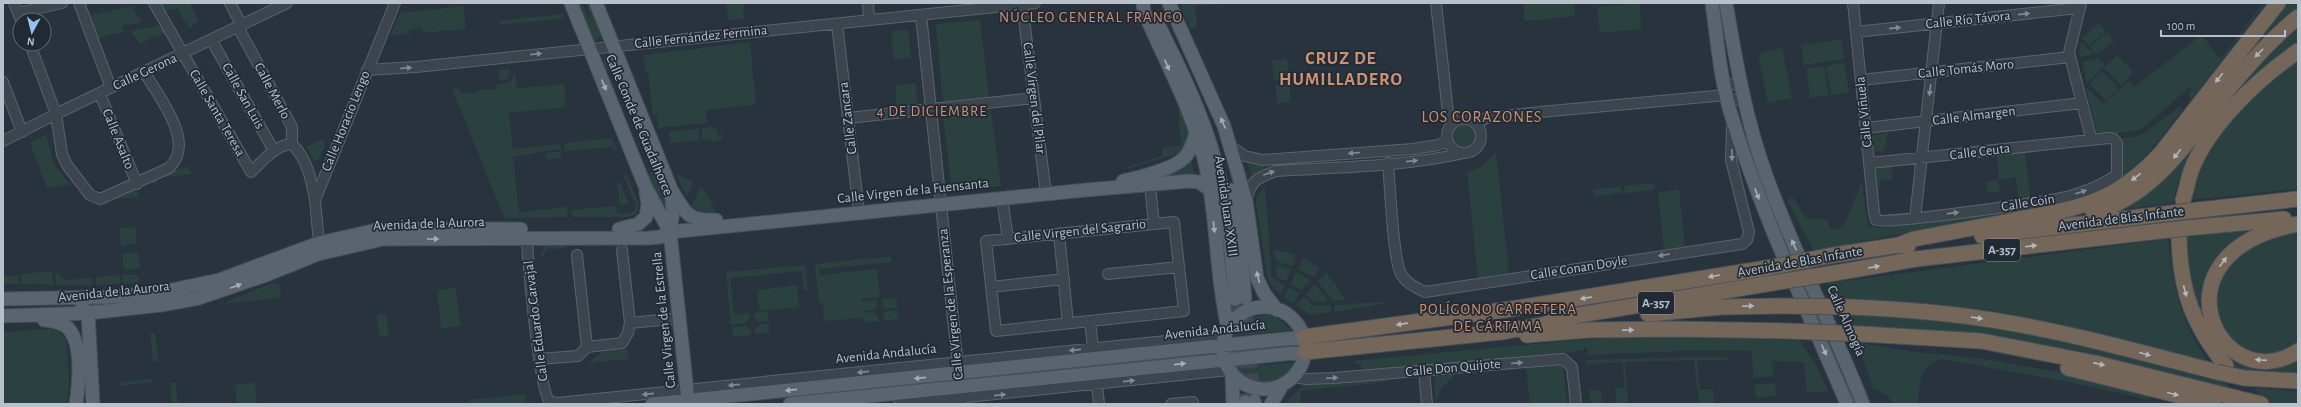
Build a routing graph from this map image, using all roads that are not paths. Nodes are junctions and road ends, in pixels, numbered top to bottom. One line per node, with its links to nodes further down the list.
1 (62, 3): 23 (street)
2 (79, 3): 43 (street, Calle Asalto)
3 (154, 3): 36 (street, Calle Santa Teresa)
4 (230, 3): 29 (street, Calle Merlo)
5 (287, 3): 29 (street, Calle Gerona)
6 (394, 3): 38 (street, Calle Horacio Lengo)
7 (571, 3): 33 (main road, Calle Conde de Guadalhorce)
8 (596, 3): 32 (main road, Calle Conde de Guadalhorce)
9 (868, 3): 26 (street)
10 (1036, 3): 21 (street, Calle Fernández Fermina)
11 (1143, 3): 58 (main road, Avenida Juan XXIII, one-way to 58)
12 (1148, 3): 13 (main road, Avenida Juan XXIII)
13 (1160, 3)
14 (1169, 3): 63 (main road, Avenida Juan XXIII, one-way to 14)
15 (1436, 3): 54 (street)
16 (1712, 3): 46 (main road)
17 (1726, 3): 44 (main road, Calle Almogía)
18 (1853, 3): 30 (street, Calle Viñuela)
19 (1939, 3): 27 (street)
20 (2278, 3): 91 (highway, one-way to 91)
21 (1022, 4): 24 (street, Calle Fernández Fermina); 47 (street, Calle Virgen del Pilar)
22 (2080, 6): 27 (street, Calle Río Távora, one-way to 22); 37 (street)
23 (18, 12)
24 (921, 15): 26 (street, Calle Fernández Fermina); 49 (street, Calle Virgen de la Esperanza)
25 (2298, 17): 91 (highway, one-way to 91)
26 (870, 20): 28 (street, Calle Fernández Fermina)
27 (1937, 23): 30 (street, Calle Río Távora, one-way to 27); 40 (street)
28 (837, 24): 32 (street, Calle Fernández Fermina); 52 (street, Calle Zancara)
29 (240, 26): 31 (street, Calle Gerona); 62 (street, Calle Merlo)
30 (1856, 32): 41 (street, Calle Viñuela)
31 (212, 41): 36 (street, Calle Gerona); 64 (street, Calle San Luis)
32 (612, 46): 33 (street, Calle Fernández Fermina); 75 (main road, Calle Conde de Guadalhorce)
33 (589, 49): 38 (street, Calle Fernández Fermina, one-way to 33); 73 (main road, Calle Conde de Guadalhorce, one-way to 73)
34 (2298, 51): 83 (highway)
35 (33, 52): 50 (street)
36 (183, 54): 39 (street, Calle Gerona); 64 (street, Calle Santa Teresa)
37 (2070, 57): 40 (street, Calle Tomás Moro); 48 (street)
38 (367, 70): 80 (street, Calle Horacio Lengo)
39 (145, 73): 43 (street, Calle Gerona); 71 (street)
40 (1932, 73): 41 (street, Calle Tomás Moro); 53 (street, one-way to 53)
41 (1861, 80): 56 (street, Calle Viñuela)
42 (3, 82): 57 (street)
43 (111, 88): 45 (street, Calle Gerona)
44 (1742, 92): 46 (street); 141 (main road, Calle Almogía, one-way to 44)
45 (100, 94): 50 (street, Calle Gerona); 71 (street, Calle Asalto)
46 (1726, 95): 51 (main road); 55 (street)
47 (1034, 98): 49 (street); 77 (street, Calle Virgen del Pilar)
48 (2082, 103): 53 (street, Calle Almargen); 59 (street)
49 (931, 109): 52 (street); 82 (street, Calle Virgen de la Esperanza)
50 (56, 114): 57 (street, Calle Gerona); 71 (street)
51 (1732, 116): 69 (street, Calle Conan Doyle, one-way to 69); 154 (main road, one-way to 154)
52 (848, 118): 84 (street, Calle Zancara)
53 (1926, 121): 56 (street, Calle Almargen); 67 (street)
54 (1454, 122): 55 (street); 60 (street)
55 (1477, 124): 65 (street)
56 (1866, 128): 68 (street, Calle Viñuela)
57 (22, 132): 61 (street, Calle Gerona)
58 (1196, 133): 74 (main road, Avenida Juan XXIII); 76 (main road, Calle Virgen de la Fuensanta)
59 (2091, 138): 67 (street, Calle Ceuta); 85 (street, Calle Coín, one-way to 59)
60 (1448, 140): 65 (street); 66 (street, one-way to 66)
61 (3, 142)
62 (292, 144): 64 (street); 80 (street)
63 (1230, 146): 66 (street); 81 (main road, Avenida Juan XXIII)
64 (274, 151)
65 (1464, 153): 69 (street, one-way to 65)
66 (1297, 157): 70 (street)
67 (1921, 159): 68 (street, Calle Ceuta); 85 (street)
68 (1870, 163): 87 (street, Calle Viñuela)
69 (1388, 164): 70 (street)
70 (1292, 170): 81 (street, one-way to 70)
71 (137, 184)
72 (1150, 185): 74 (main road, Calle Virgen de la Fuensanta); 76 (main road, Calle Virgen de la Fuensanta); 89 (street)
73 (645, 186): 92 (main road, Avenida de la Aurora); 93 (main road, Calle Conde de Guadalhorce)
74 (1209, 189): 123 (main road, Avenida Juan XXIII, one-way to 123)
75 (671, 190): 88 (main road, Calle Virgen de la Fuensanta); 93 (main road, Calle Conde de Guadalhorce)
76 (1086, 190): 77 (main road, Calle Virgen de la Fuensanta)
77 (1046, 194): 78 (main road, Calle Virgen de la Fuensanta)
78 (1002, 198): 82 (main road, Calle Virgen de la Fuensanta); 98 (street)
79 (2298, 199): 83 (highway, Avenida de Blas Infante / A-357)
80 (315, 200): 99 (street, Calle Horacio Lengo)
81 (1246, 201): 112 (main road, Avenida Juan XXIII, one-way to 81)
82 (940, 204): 84 (main road, Calle Virgen de la Fuensanta); 137 (street, Calle Virgen de la Esperanza)
83 (2186, 206): 100 (highway, Avenida de Blas Infante / A-357, bridge)
84 (859, 212): 88 (main road, Calle Virgen de la Fuensanta)
85 (1915, 218): 87 (street, Calle Coín)
86 (2298, 218): 94 (highway, Avenida de Blas Infante / A-357)
87 (1876, 220)
88 (742, 224): 93 (main road, Calle Virgen de la Fuensanta)
89 (1154, 224): 95 (street, Calle Virgen del Sagrario); 104 (street, Calle Virgen del Sagrario)
90 (2298, 224): 128 (highway, one-way to 90)
91 (1988, 226): 100 (highway)
92 (619, 229): 93 (main road, Avenida de la Aurora); 96 (main road, Avenida de la Aurora)
93 (670, 232): 97 (main road, Avenida de la Aurora); 115 (main road, Calle Virgen de la Estrella)
94 (2178, 232): 121 (highway, Avenida de Blas Infante / A-357, one-way to 94, bridge); 132 (highway, one-way to 132)
95 (1059, 234): 98 (street, Calle Virgen del Sagrario); 106 (street)
96 (371, 236): 97 (main road, Avenida de la Aurora, one-way to 97); 99 (main road, Avenida de la Aurora); 101 (main road, Avenida de la Aurora)
97 (527, 238): 130 (street, Calle Eduardo Carvajal)
98 (1008, 239): 107 (street, Calle Virgen del Sagrario)
99 (319, 243): 101 (street); 110 (main road, Avenida de la Aurora)
100 (1899, 245): 124 (highway, Avenida de Blas Infante / A-357, one-way to 124, bridge)
101 (332, 250): 113 (main road, Avenida de la Aurora, one-way to 101)
102 (622, 250): 119 (street)
103 (577, 255): 126 (street)
104 (1179, 267): 105 (street); 118 (street)
105 (1108, 274)
106 (1064, 279): 107 (street); 120 (street)
107 (991, 287): 120 (street)
108 (3, 294): 109 (main road)
109 (30, 299): 110 (main road, Avenida de la Aurora); 111 (main road, Avenida de la Aurora)
110 (56, 299): 113 (main road)
111 (3, 300)
112 (1277, 310): 123 (main road); 124 (main road)
113 (88, 313): 114 (main road, Avenida de la Aurora); 144 (main road)
114 (22, 315): 116 (main road); 117 (main road)
115 (680, 318): 119 (street); 139 (main road, Calle Virgen de la Estrella)
116 (4, 320): 117 (main road)
117 (42, 320): 143 (main road)
118 (1090, 321): 120 (street); 127 (street)
119 (630, 323): 126 (street)
120 (1068, 323)
121 (1542, 325): 122 (highway, Avenida de Blas Infante / A-357); 132 (highway, one-way to 132, bridge)
122 (1501, 332): 125 (highway, one-way to 125, bridge); 129 (highway, Avenida de Blas Infante / A-357)
123 (1226, 336): 124 (main road, Avenida Andalucía); 127 (street, Avenida Andalucía); 131 (main road, Avenida Juan XXIII); 137 (main road, Avenida Andalucía)
124 (1304, 337): 129 (main road)
125 (1908, 338): 138 (highway, one-way to 138); 155 (highway, one-way to 155)
126 (587, 346): 130 (street)
127 (1093, 348): 137 (street, Avenida Andalucía, one-way to 137)
128 (2298, 351)
129 (1305, 352): 131 (main road, Avenida Andalucía); 134 (main road)
130 (539, 359): 140 (street, Calle Eduardo Carvajal)
131 (1229, 368): 134 (main road); 136 (street, Avenida Andalucía, one-way to 131); 137 (main road, Avenida Andalucía, one-way to 131); 142 (main road, Avenida Juan XXIII)
132 (2221, 369): 138 (highway, bridge)
133 (1424, 370): 134 (street, Calle Don Quijote, one-way to 133); 152 (street); 153 (street, Calle Don Quijote, one-way to 153)
134 (1288, 381): 151 (main road)
135 (2298, 381): 138 (highway)
136 (1097, 384): 137 (street, Avenida Andalucía, one-way to 136); 148 (street)
137 (960, 385): 139 (main road, Avenida Andalucía, one-way to 139); 146 (main road, Avenida Andalucía); 147 (street, Avenida Andalucía)
138 (2249, 393)
139 (688, 398): 140 (street, Avenida Andalucía, one-way to 140); 145 (main road, Avenida Andalucía)
140 (550, 402)
141 (1863, 402): 154 (main road)
142 (1246, 403)
143 (76, 404)
144 (93, 404)
145 (652, 404)
146 (790, 404)
147 (899, 404)
148 (1099, 404)
149 (1171, 404): 150 (street)
150 (1193, 404)
151 (1272, 404)
152 (1427, 404)
153 (1576, 404)
154 (1844, 404)
155 (2213, 404)

